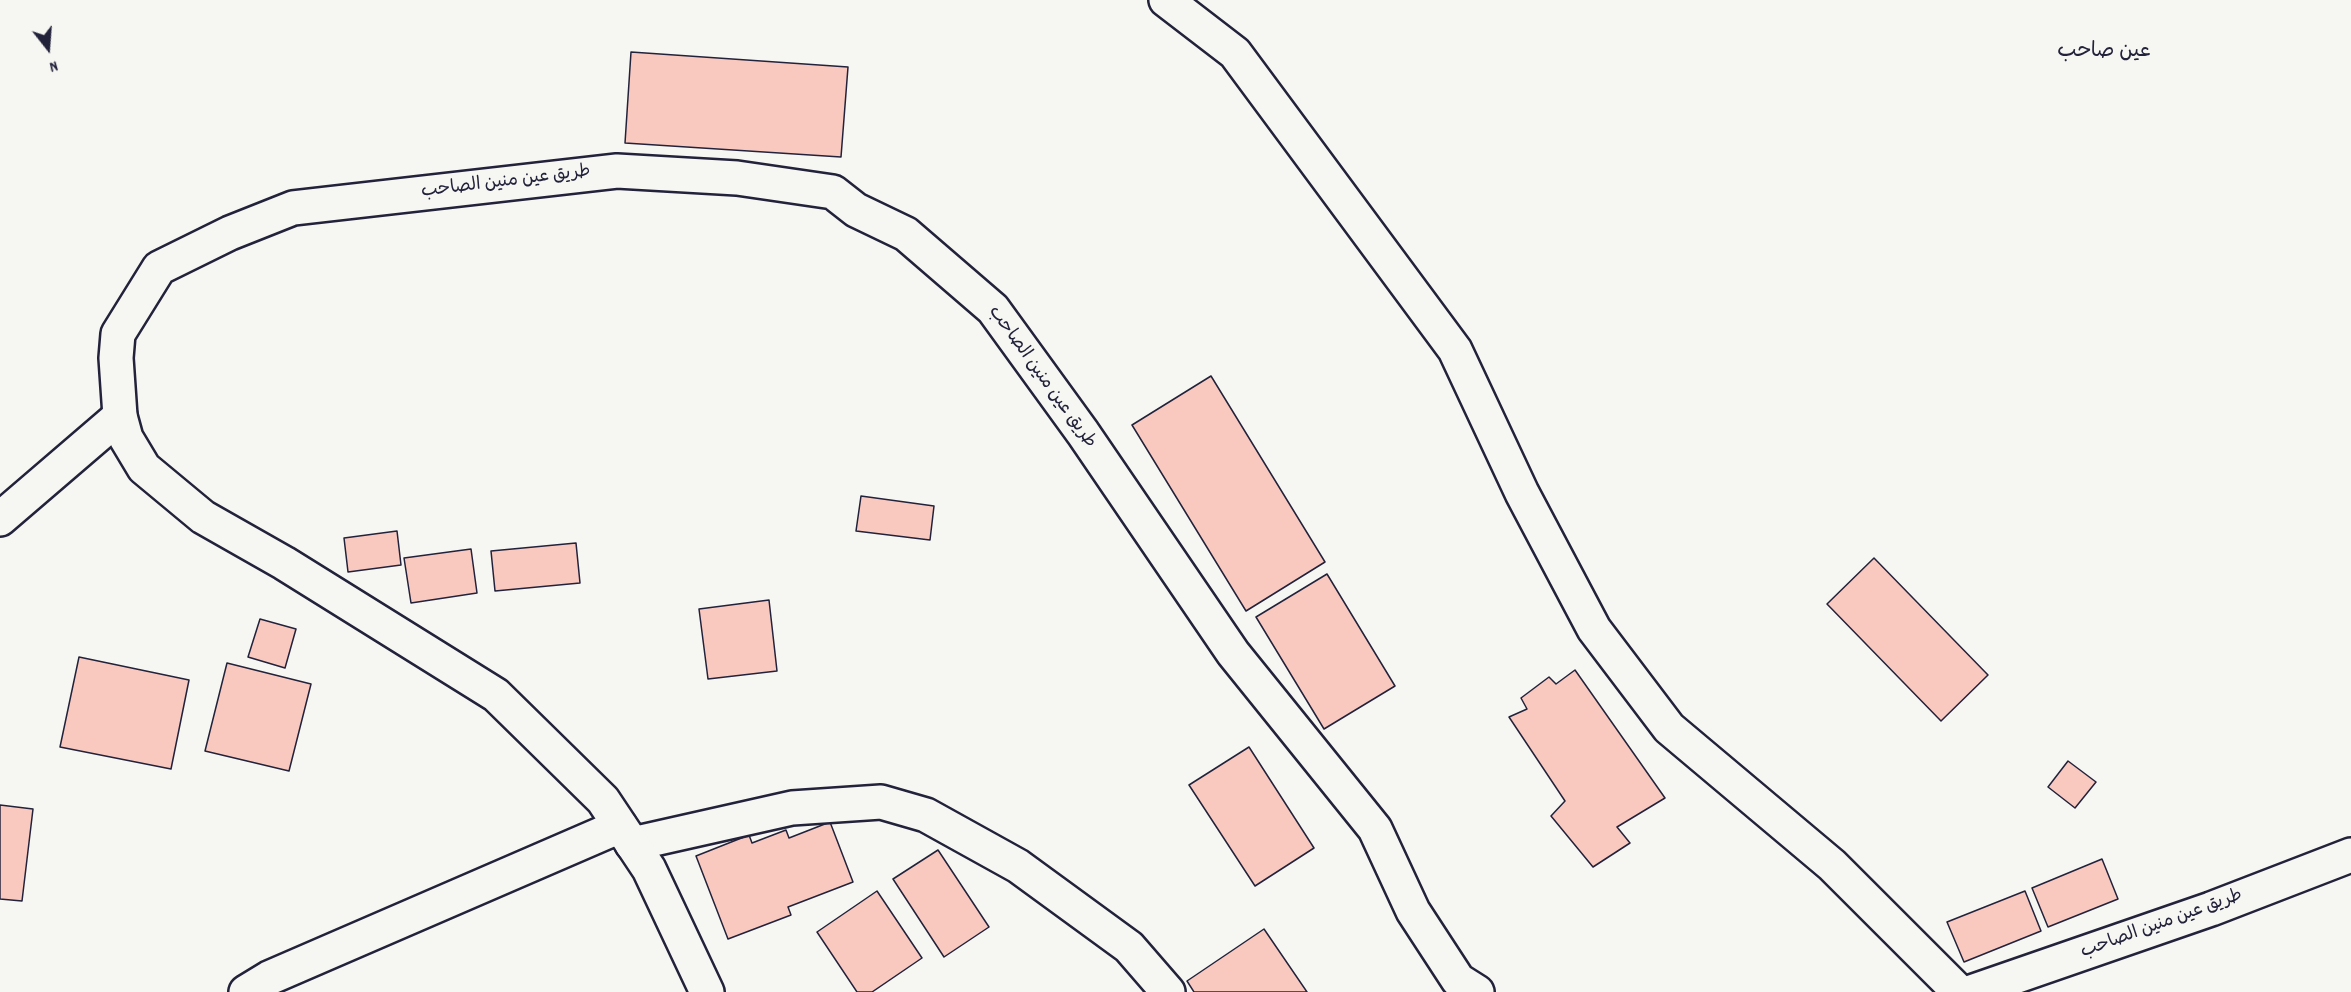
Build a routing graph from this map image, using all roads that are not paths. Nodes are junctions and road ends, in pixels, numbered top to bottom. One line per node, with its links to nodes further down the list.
1 (1166, 0): 10 (main road)
2 (120, 416): 3 (main road); 4 (main road, طريق عين منين الصاحب); 9 (main road, طريق عين منين الصاحب)
3 (0, 519)
4 (626, 835): 6 (main road); 7 (main road, طريق عين منين الصاحب); 8 (main road)
5 (2351, 855): 11 (main road, طريق عين منين الصاحب)
6 (246, 992)
7 (707, 992)
8 (1168, 992)
9 (1477, 992)
10 (1959, 992)
11 (1971, 992)

